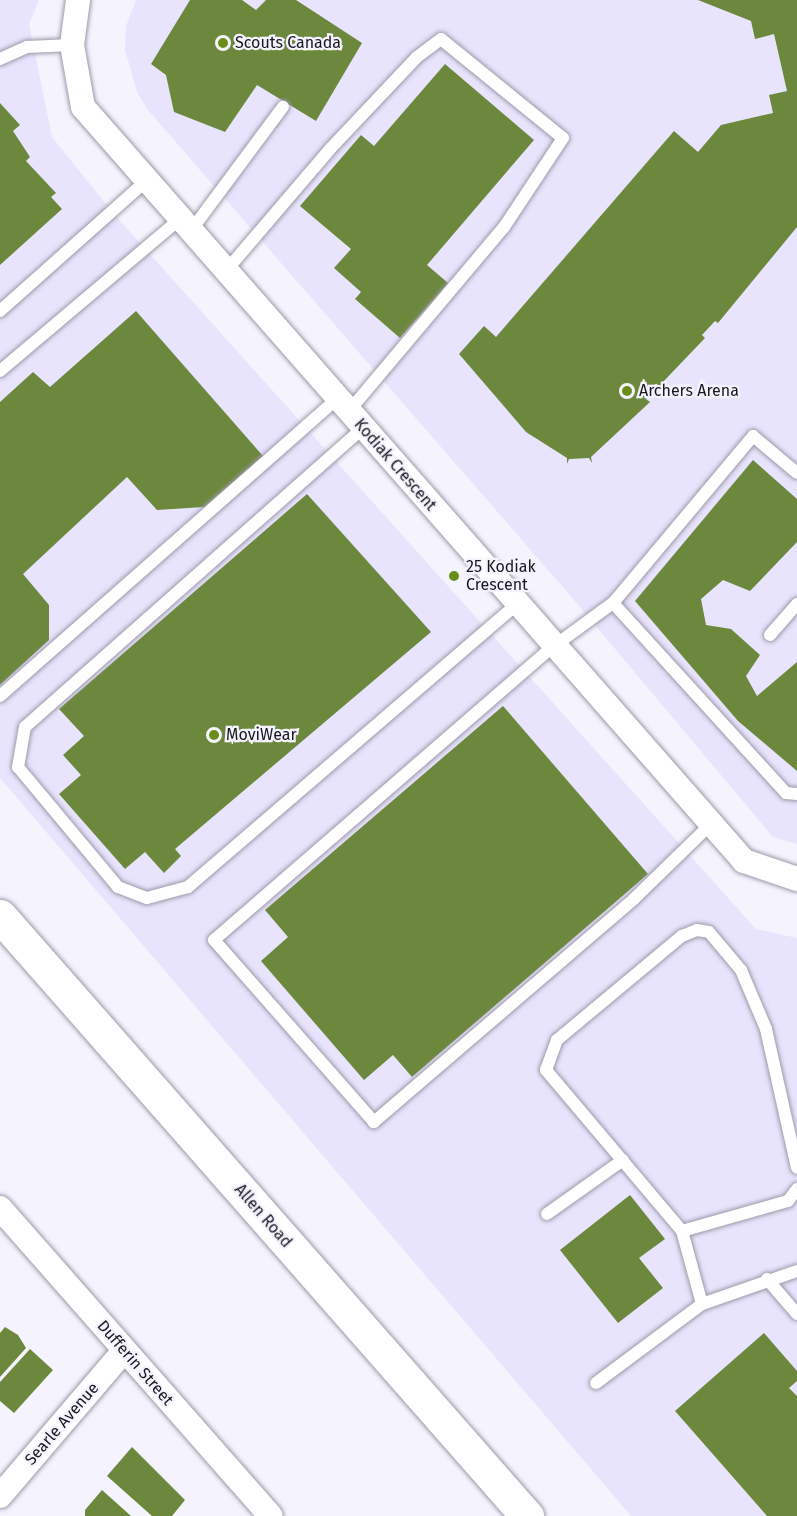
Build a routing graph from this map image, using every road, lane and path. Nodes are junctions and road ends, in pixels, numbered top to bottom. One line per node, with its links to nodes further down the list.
1 (78, 0): 2 (street, Kodiak Crescent)
2 (72, 45): 3 (lane); 5 (street, Kodiak Crescent)
3 (0, 59)
4 (283, 107): 6 (lane)
5 (146, 182): 6 (street, Kodiak Crescent); 8 (lane)
6 (184, 226): 7 (street, Kodiak Crescent); 9 (lane)
7 (225, 272): 10 (street, Kodiak Crescent); 10 (lane)
8 (0, 311)
9 (0, 372)
10 (349, 413): 13 (street, Kodiak Crescent); 13 (lane); 17 (lane)
11 (797, 473): 12 (lane)
12 (613, 603): 16 (lane); 18 (lane)
13 (517, 604): 16 (street, Kodiak Crescent)
14 (797, 604): 15 (lane)
15 (770, 635)
16 (554, 646): 19 (street, Kodiak Crescent); 19 (lane)
17 (0, 696)
18 (797, 795)
19 (711, 824): 20 (street, Kodiak Crescent)
20 (797, 879)
21 (0, 916): 36 (main road, Allen Road)
22 (623, 1160): 23 (lane); 26 (lane); 27 (lane)
23 (797, 1168)
24 (797, 1190): 27 (lane)
25 (0, 1208): 32 (street, Dufferin Street)
26 (547, 1214)
27 (682, 1231): 30 (lane)
28 (797, 1271): 29 (lane)
29 (767, 1279): 30 (lane); 31 (lane)
30 (702, 1304): 33 (lane)
31 (797, 1314)
32 (124, 1352): 34 (street, Searle Avenue); 35 (street, Dufferin Street)
33 (596, 1383)
34 (0, 1496)
35 (271, 1516)
36 (527, 1516)

